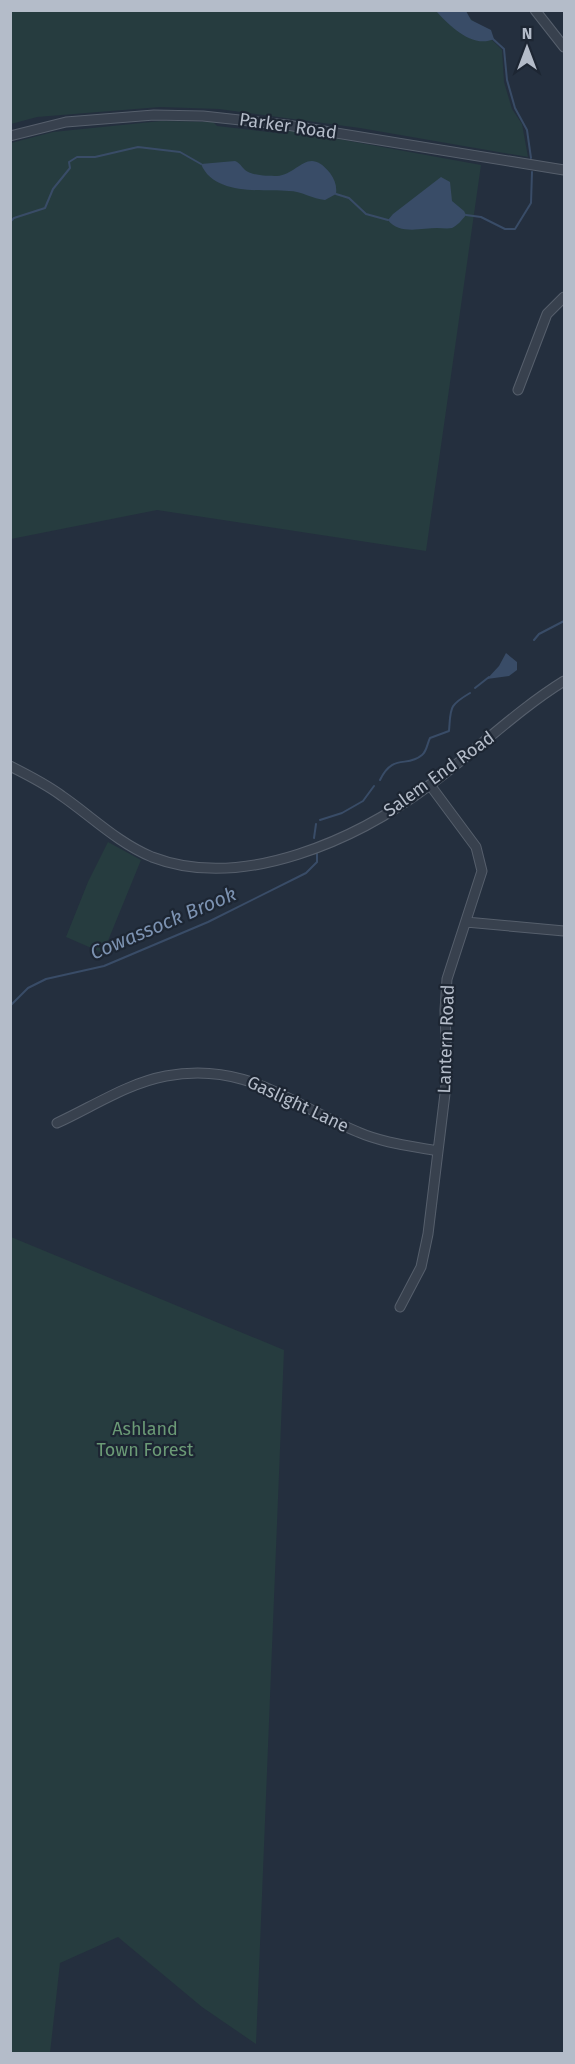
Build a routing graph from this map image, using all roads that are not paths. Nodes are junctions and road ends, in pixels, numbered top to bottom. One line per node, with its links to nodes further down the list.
1 (536, 10): 2 (street)
2 (564, 47)
3 (10, 136): 4 (street, Parker Road)
4 (564, 170)
5 (564, 297): 6 (street)
6 (518, 390)
7 (564, 681): 9 (street, Salem End Road)
8 (10, 766): 9 (street, Salem End Road)
9 (430, 785): 10 (street, Lantern Road)
10 (466, 922): 11 (street); 13 (street, Lantern Road)
11 (564, 932)
12 (57, 1123): 13 (street, Gaslight Lane)
13 (438, 1151): 14 (street, Lantern Road)
14 (400, 1307)

